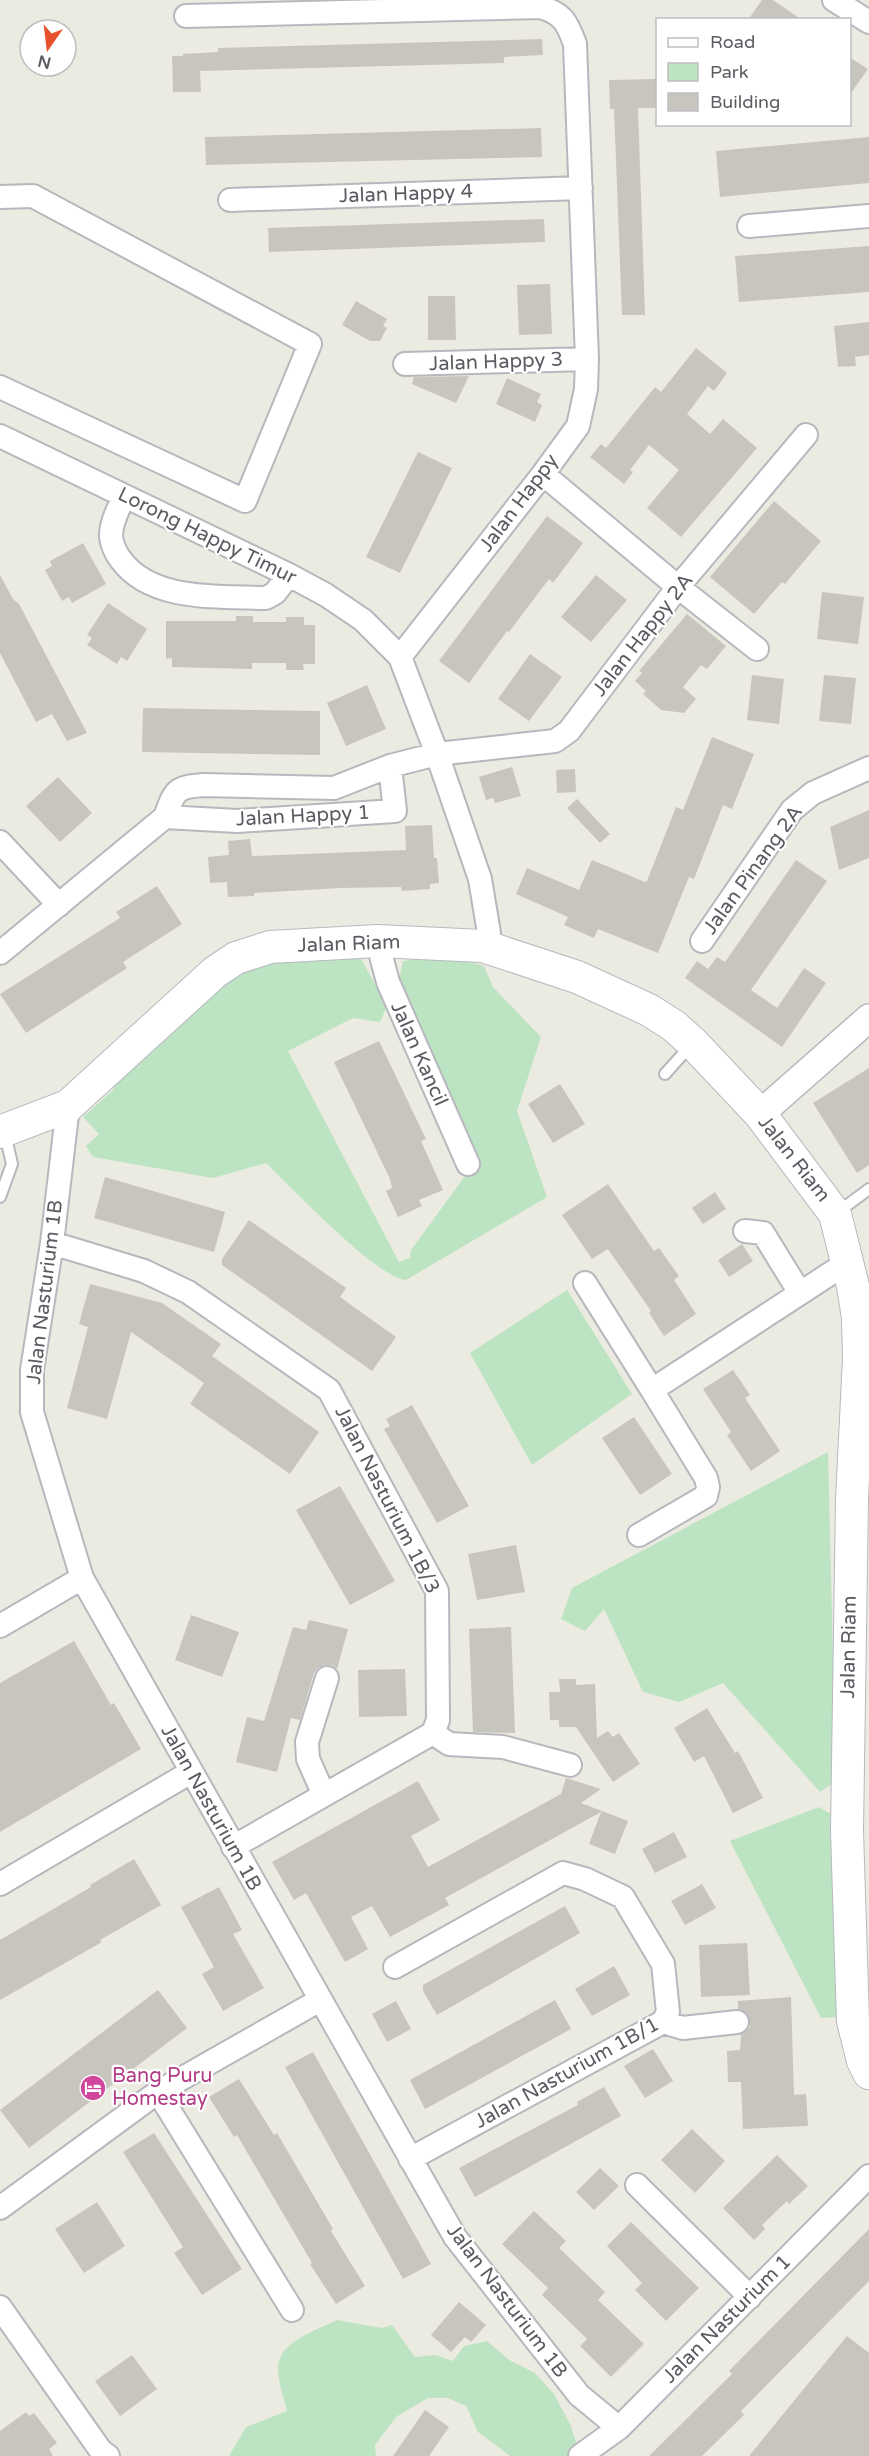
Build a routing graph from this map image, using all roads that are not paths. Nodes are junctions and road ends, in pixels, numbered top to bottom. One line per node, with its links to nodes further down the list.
1 (834, 0): 3 (street)
2 (186, 16): 4 (street, Jalan Happy)
3 (869, 22)
4 (581, 188): 6 (street, Jalan Happy 4); 9 (street, Jalan Happy)
5 (0, 197): 11 (street)
6 (230, 200)
7 (869, 216): 8 (street)
8 (749, 226)
9 (586, 359): 10 (street, Jalan Happy 3); 14 (street, Jalan Happy)
10 (405, 364)
11 (0, 387)
12 (806, 435): 17 (street, Jalan Happy 2A)
13 (0, 436): 15 (street, Lorong Happy Timur)
14 (543, 474): 17 (street); 19 (street, Jalan Happy)
15 (124, 496): 16 (street, Lorong Happy Timur); 16 (street)
16 (289, 575): 19 (street, Lorong Happy Timur)
17 (678, 587): 18 (street); 20 (street, Jalan Happy 2A)
18 (757, 650)
19 (400, 657): 20 (street)
20 (437, 754): 21 (street, Jalan Happy 1); 28 (street)
21 (390, 766): 23 (street, Jalan Happy 1); 23 (street, Jalan Happy 1)
22 (869, 768): 27 (street, Jalan Pinang 2A)
23 (161, 820): 25 (street)
24 (0, 842): 25 (street)
25 (59, 905): 29 (street)
26 (377, 941): 28 (main road, Jalan Riam); 33 (main road, Jalan Riam); 36 (street, Jalan Kancil)
27 (702, 941)
28 (483, 946): 31 (main road, Jalan Riam)
29 (0, 953)
30 (869, 1018): 34 (street)
31 (693, 1043): 32 (lane); 34 (main road, Jalan Riam)
32 (665, 1074)
33 (68, 1106): 35 (main road, Jalan Riam); 41 (street, Jalan Nasturium 1B)
34 (760, 1114): 39 (main road, Jalan Riam)
35 (2, 1131): 38 (lane)
36 (468, 1164)
37 (869, 1189): 39 (lane)
38 (0, 1197)
39 (835, 1214): 42 (main road, Jalan Riam)
40 (745, 1231): 44 (street)
41 (52, 1243): 47 (street, Jalan Nasturium 1B); 51 (street, Jalan Nasturium 1B/3)
42 (848, 1262): 44 (street); 49 (main road, Jalan Riam)
43 (585, 1284): 45 (street)
44 (800, 1293): 45 (street)
45 (652, 1390): 46 (street)
46 (639, 1535)
47 (82, 1578): 48 (street); 53 (street, Jalan Nasturium 1B)
48 (0, 1626)
49 (859, 1653): 58 (main road, Jalan Riam)
50 (327, 1678): 54 (street)
51 (433, 1733): 52 (street); 54 (street)
52 (570, 1765)
53 (191, 1772): 55 (street, Jalan Nasturium 1B); 56 (street)
54 (324, 1795): 55 (street)
55 (233, 1847): 59 (street, Jalan Nasturium 1B)
56 (0, 1884)
57 (395, 1967): 60 (street, Jalan Nasturium 1B/1)
58 (860, 1975): 62 (main road, Jalan Riam)
59 (320, 2000): 63 (street); 64 (street, Jalan Nasturium 1B)
60 (663, 2022): 61 (street); 64 (street, Jalan Nasturium 1B/1)
61 (737, 2022)
62 (869, 2073)
63 (158, 2091): 67 (street); 70 (street)
64 (410, 2159): 71 (street, Jalan Nasturium 1B)
65 (869, 2176): 68 (street, Jalan Nasturium 1)
66 (637, 2185): 68 (street)
67 (0, 2208)
68 (750, 2298): 71 (street, Jalan Nasturium 1)
69 (0, 2307): 72 (street)
70 (292, 2310)
71 (619, 2428): 73 (street, Jalan Nasturium 1)
72 (101, 2454)
73 (580, 2456)

